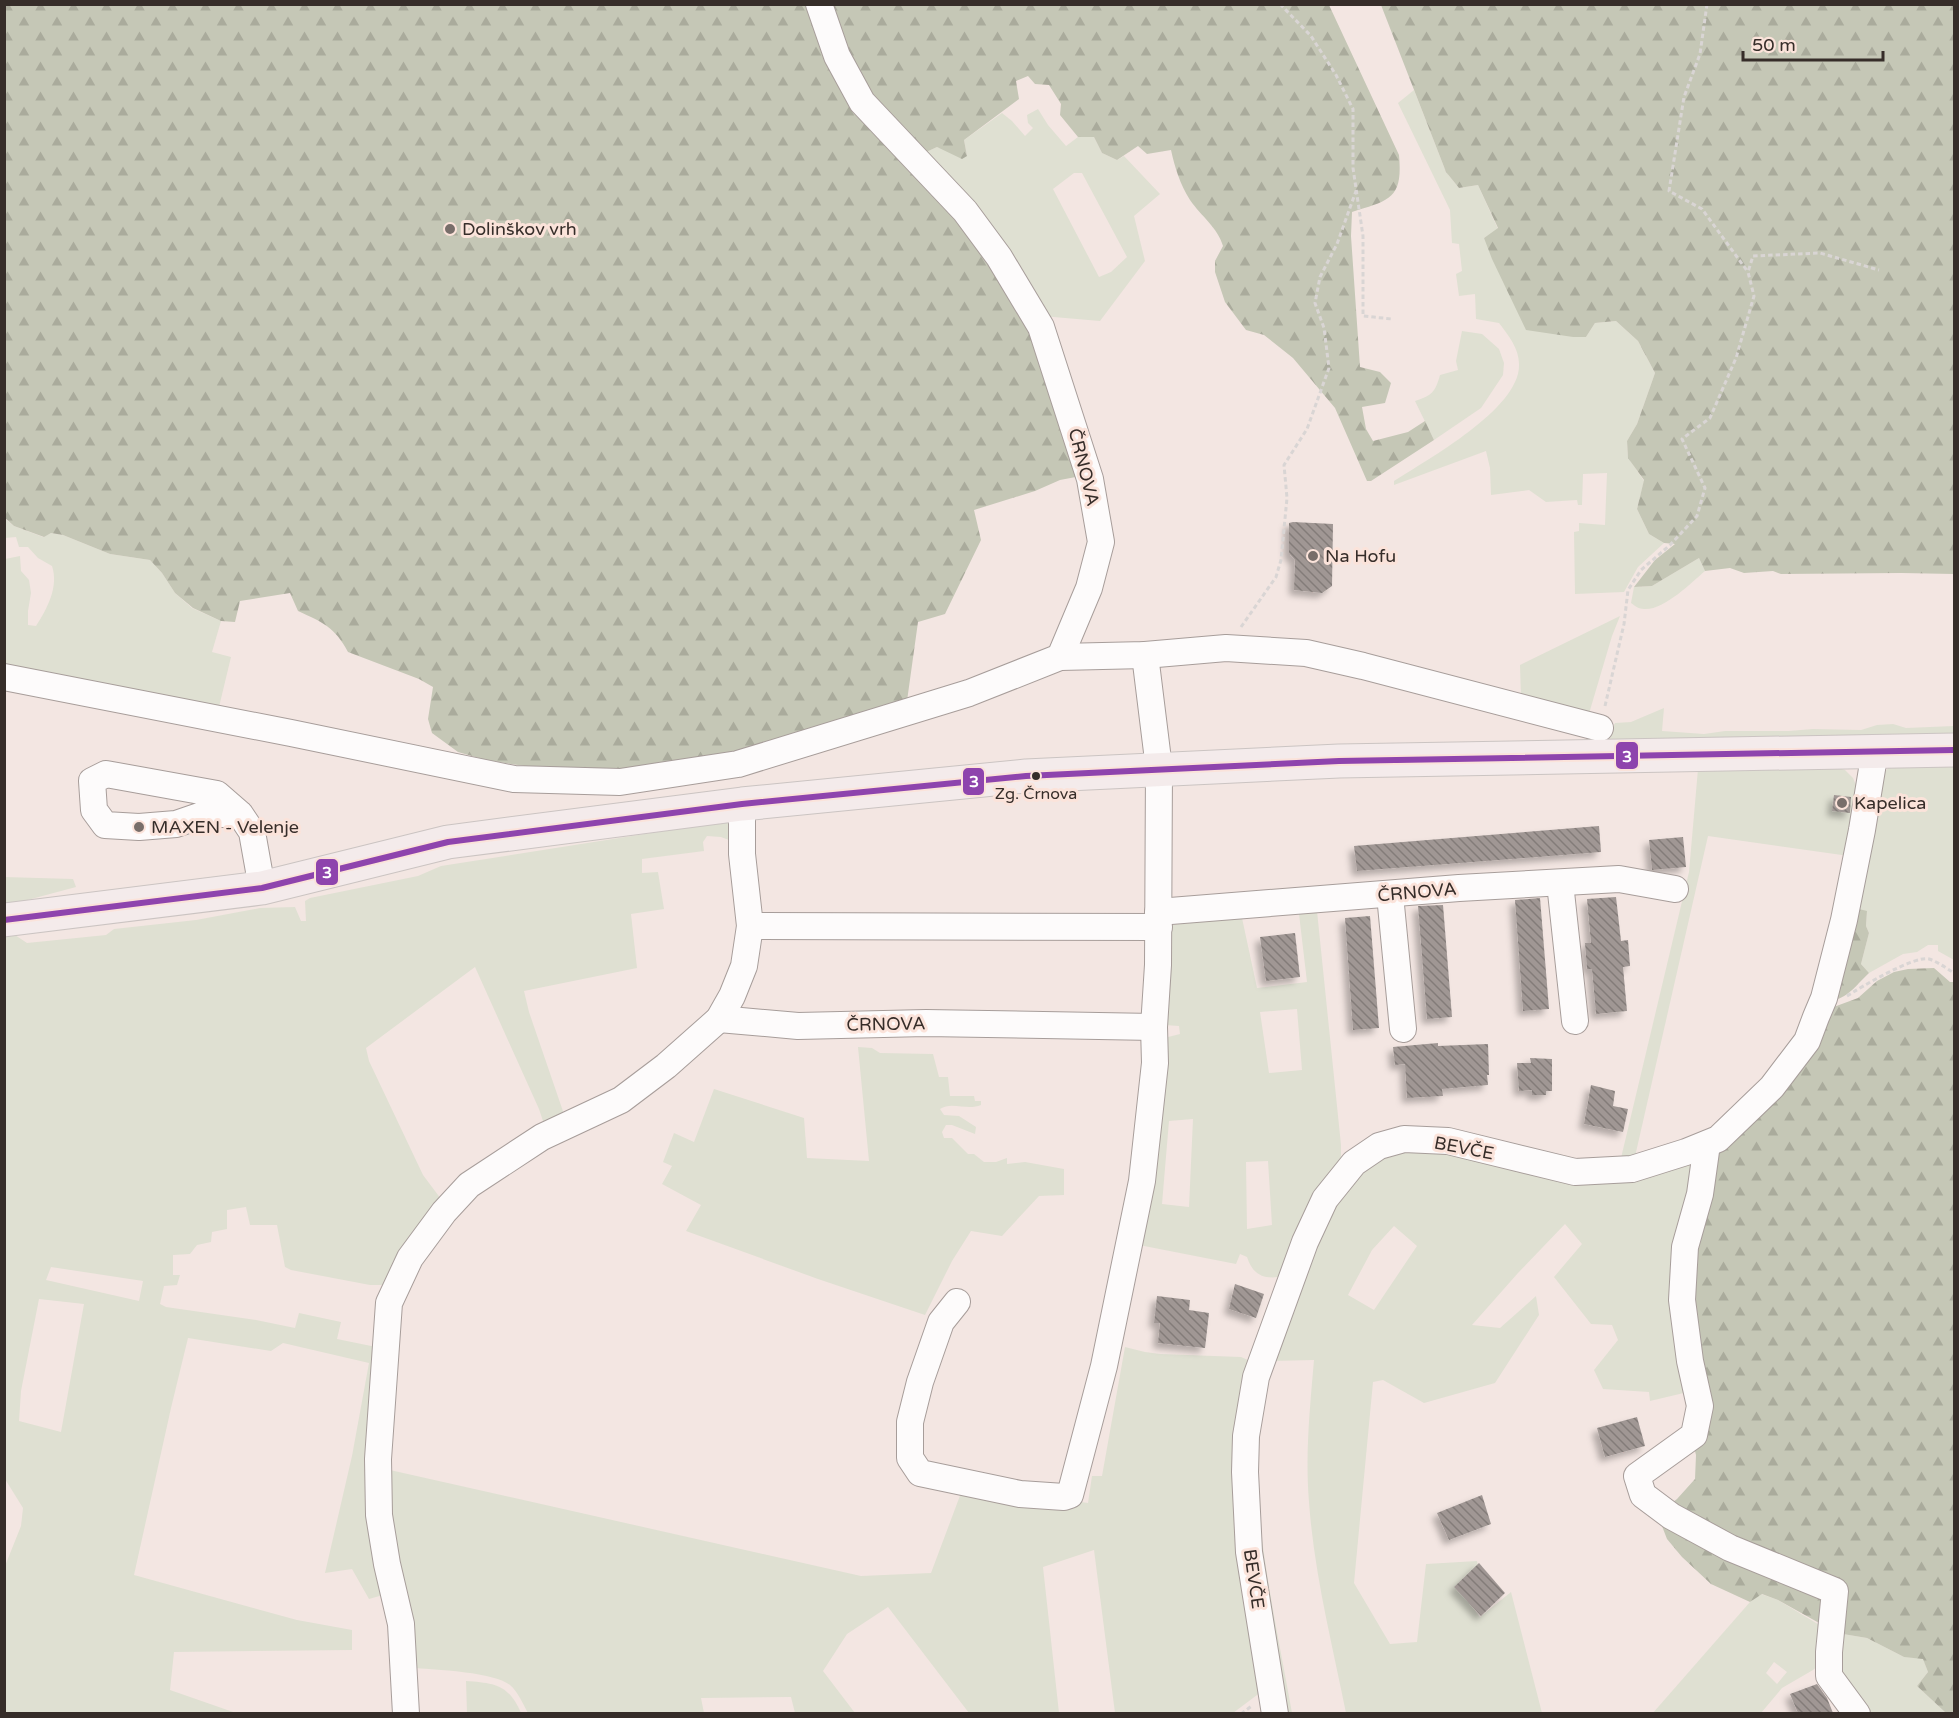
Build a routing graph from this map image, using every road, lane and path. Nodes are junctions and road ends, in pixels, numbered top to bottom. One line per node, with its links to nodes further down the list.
1 (819, 4): 10 (street, ČRNOVA)
2 (1280, 4): 4 (path)
3 (1707, 4): 6 (path)
4 (1356, 191): 7 (path); 8 (path)
5 (1879, 270): 6 (path)
6 (1748, 272): 12 (path)
7 (1392, 318)
8 (1226, 648): 9 (street); 12 (street)
9 (1145, 655): 10 (street); 15 (street)
10 (1060, 657): 11 (street)
11 (4, 677)
12 (1600, 728)
13 (1954, 750): 14 (main road)
14 (1875, 751): 15 (main road); 26 (street, BEVČE)
15 (1160, 768): 16 (main road); 23 (street)
16 (742, 804): 19 (main road); 24 (street)
17 (240, 814): 17 (street); 19 (street)
18 (1560, 883): 20 (street, ČRNOVA); 21 (street, ČRNOVA); 28 (street)
19 (262, 888): 22 (main road)
20 (1675, 889)
21 (1390, 895): 23 (street, ČRNOVA); 30 (street)
22 (4, 920)
23 (1158, 920): 24 (street, ČRNOVA); 29 (street)
24 (750, 926): 27 (street)
25 (1954, 973): 26 (path)
26 (1822, 1003): 31 (street, BEVČE)
27 (718, 1019): 29 (street, ČRNOVA); 33 (street)
28 (1575, 1021)
29 (1154, 1027): 32 (street)
30 (1402, 1029)
31 (1707, 1144): 34 (street, BEVČE); 35 (street)
32 (957, 1302)
33 (406, 1713)
34 (1275, 1713)
35 (1857, 1713)

